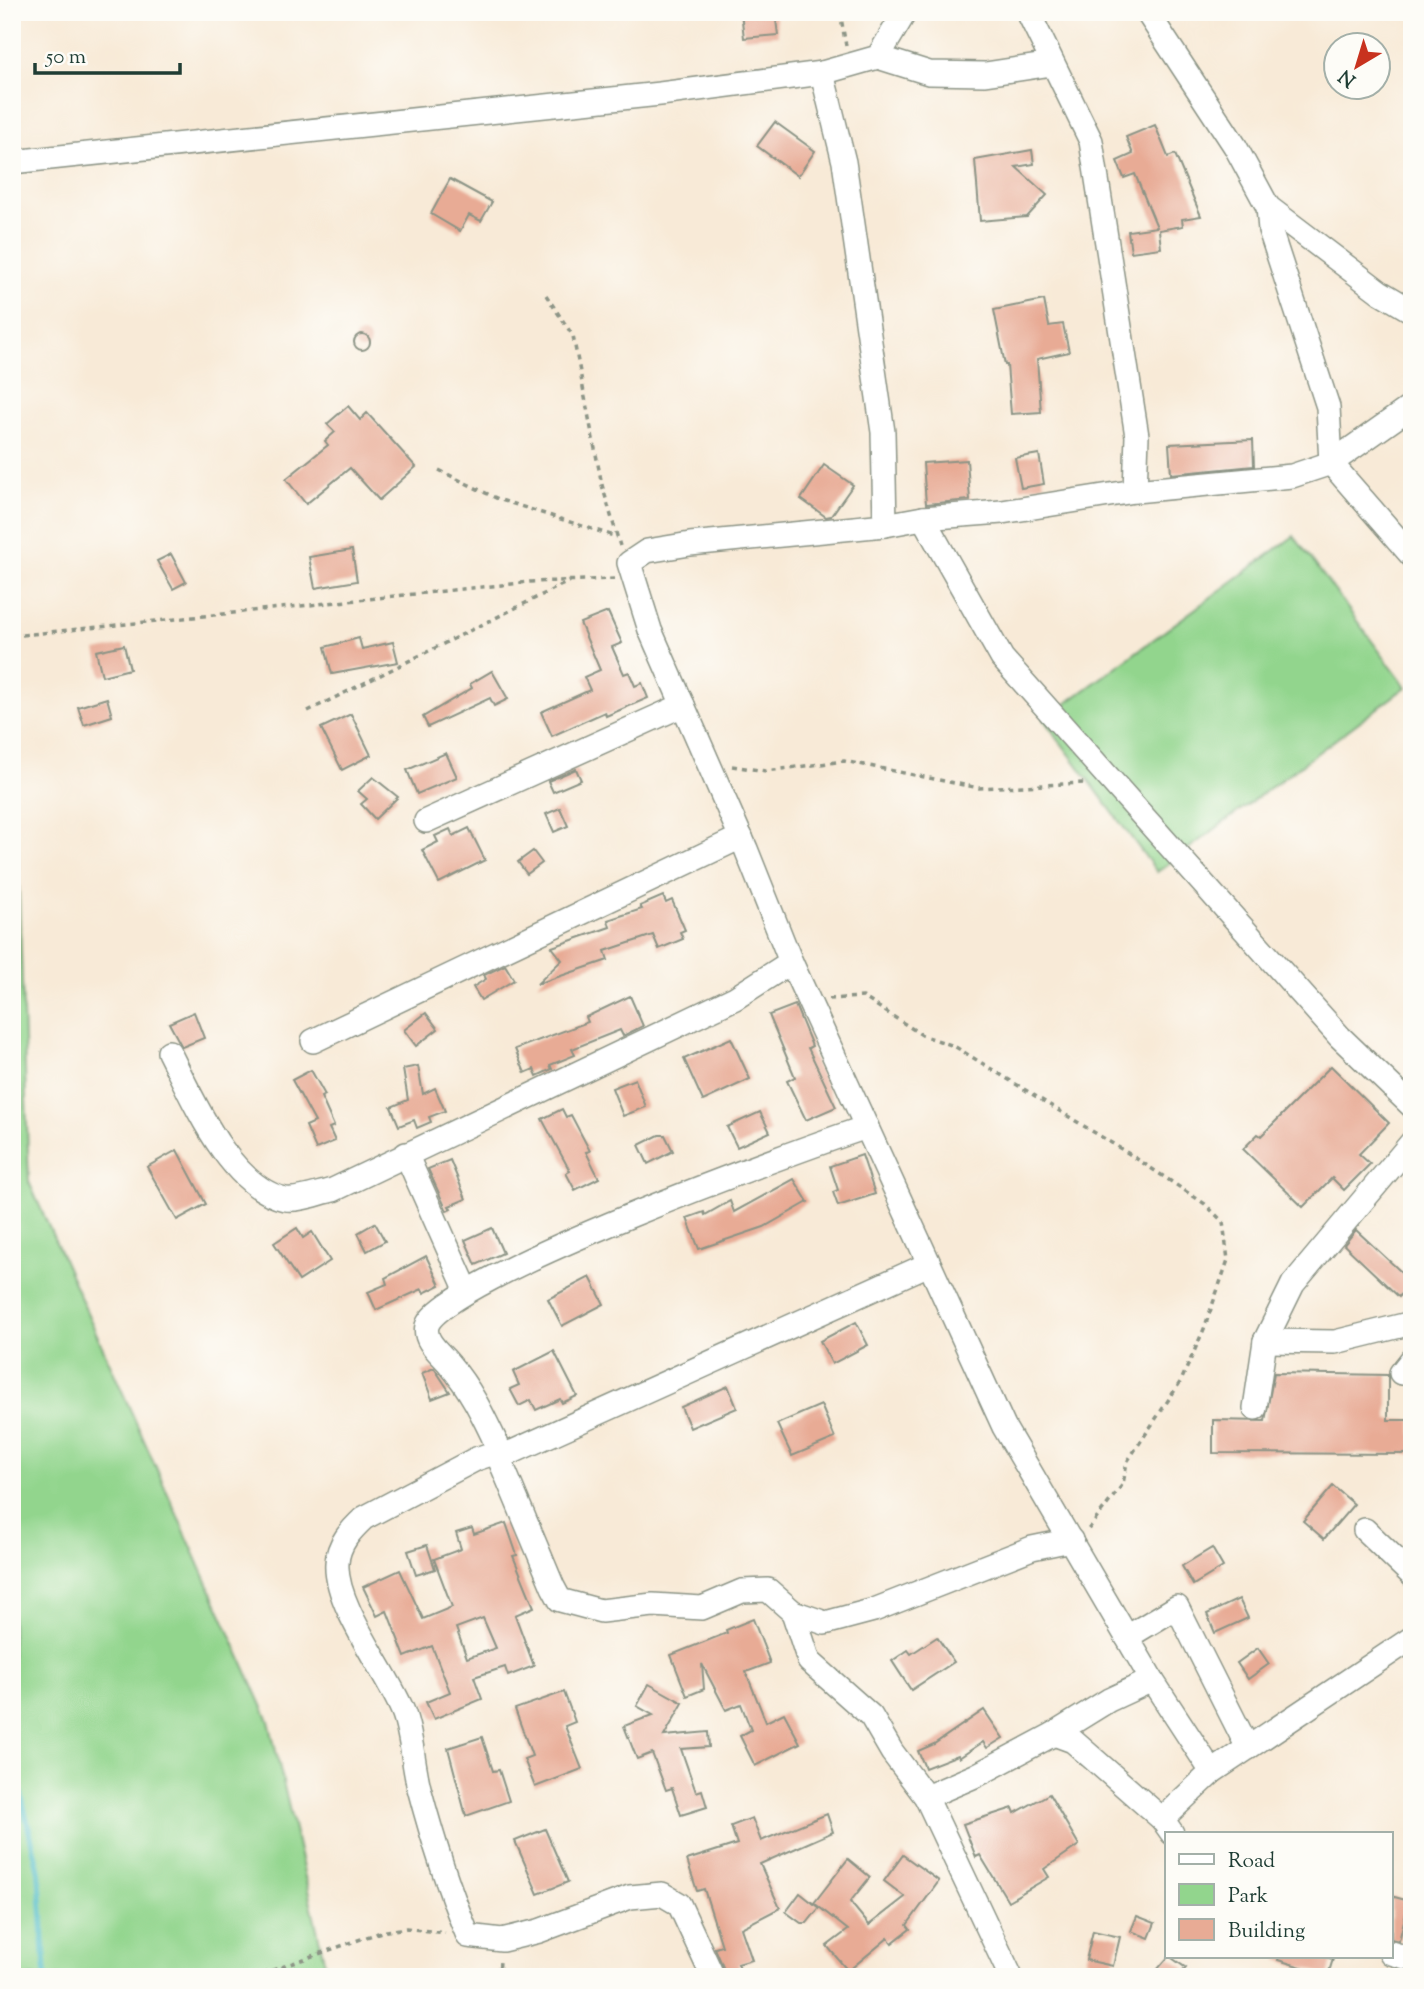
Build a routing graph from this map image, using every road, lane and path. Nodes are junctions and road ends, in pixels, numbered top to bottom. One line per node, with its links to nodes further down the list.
1 (840, 12): 7 (path)
2 (905, 12): 5 (street)
3 (1028, 12): 6 (street)
4 (1147, 12): 10 (street)
5 (878, 57): 6 (street); 7 (street)
6 (1052, 64): 16 (street)
7 (852, 65): 8 (street)
8 (822, 73): 9 (street); 18 (street)
9 (12, 162)
10 (1268, 206): 12 (street); 14 (street)
11 (546, 295): 19 (path)
12 (1412, 311)
13 (1412, 406): 14 (street)
14 (1331, 463): 16 (street); 20 (street)
15 (439, 470): 19 (path)
16 (1135, 491): 17 (street)
17 (923, 518): 18 (street); 27 (street)
18 (885, 525): 21 (street)
19 (617, 537): 21 (path)
20 (1412, 556)
21 (626, 560): 22 (path); 24 (street)
22 (572, 580): 23 (path); 25 (path)
23 (12, 636)
24 (683, 705): 28 (street); 29 (street)
25 (308, 711)
26 (729, 766): 27 (path)
27 (1115, 782): 34 (street)
28 (426, 821)
29 (741, 837): 30 (street); 32 (street)
30 (791, 962): 31 (street); 37 (street)
31 (809, 1000): 35 (street); 45 (path)
32 (313, 1041)
33 (169, 1052): 37 (street)
34 (1412, 1106)
35 (867, 1126): 38 (street); 39 (street)
36 (1412, 1142): 41 (street)
37 (406, 1154): 39 (street)
38 (929, 1264): 43 (street); 45 (street)
39 (467, 1291): 43 (street)
40 (1412, 1323): 41 (street)
41 (1265, 1341): 42 (street)
42 (1255, 1408)
43 (500, 1455): 47 (street); 56 (street)
44 (1365, 1530): 46 (street)
45 (1073, 1544): 47 (street); 48 (street)
46 (1412, 1575)
47 (793, 1612): 54 (street)
48 (1127, 1637): 50 (street); 52 (street)
49 (1412, 1638): 52 (street)
50 (1152, 1680): 51 (street); 53 (street)
51 (1054, 1734): 54 (street); 55 (street)
52 (1248, 1748): 53 (street)
53 (1212, 1772): 55 (street)
54 (926, 1797): 61 (street)
55 (1167, 1826)
56 (468, 1936): 59 (path); 60 (street)
57 (1392, 1953): 58 (street)
58 (1412, 1959)
59 (253, 1977)
60 (713, 1977)
61 (1011, 1977)

